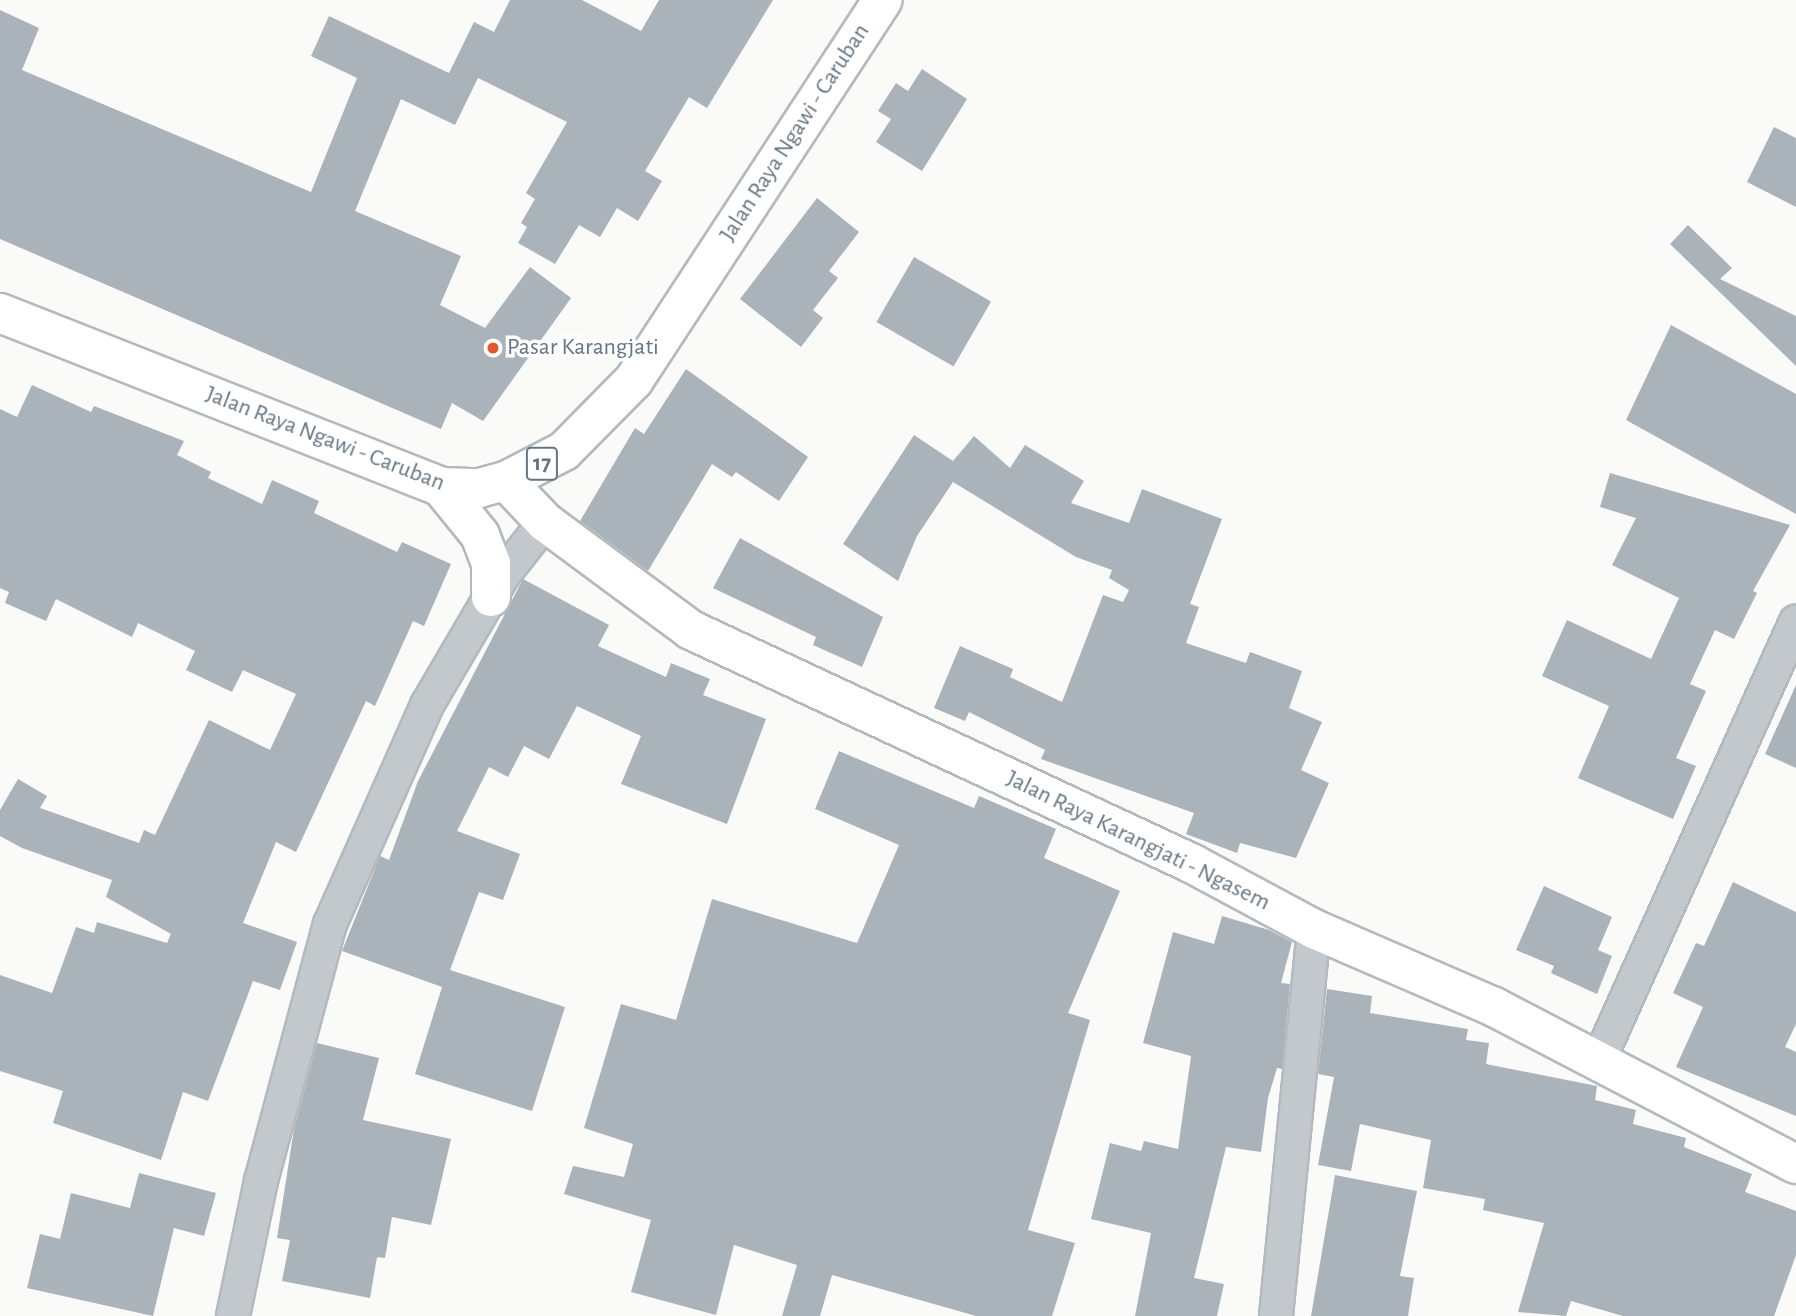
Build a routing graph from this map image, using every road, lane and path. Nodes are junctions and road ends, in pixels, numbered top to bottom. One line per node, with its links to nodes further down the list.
1 (883, 0): 3 (main road, Jalan Raya Ngawi - Caruban / 17)
2 (0, 313): 4 (main road, Jalan Raya Ngawi - Caruban / 17)
3 (506, 481): 4 (main road, Jalan Raya Ngawi - Caruban / 17); 5 (main road, Jalan Raya Karangjati - Ngasem)
4 (445, 487): 5 (main road); 6 (main road)
5 (545, 522): 6 (street); 8 (main road, Jalan Raya Karangjati - Ngasem)
6 (491, 597): 11 (street)
7 (1796, 621): 9 (street)
8 (1314, 929): 9 (main road, Jalan Raya Karangjati - Ngasem); 12 (street)
9 (1598, 1062): 10 (main road, Jalan Raya Karangjati - Ngasem)
10 (1796, 1164)
11 (233, 1316)
12 (1276, 1316)

